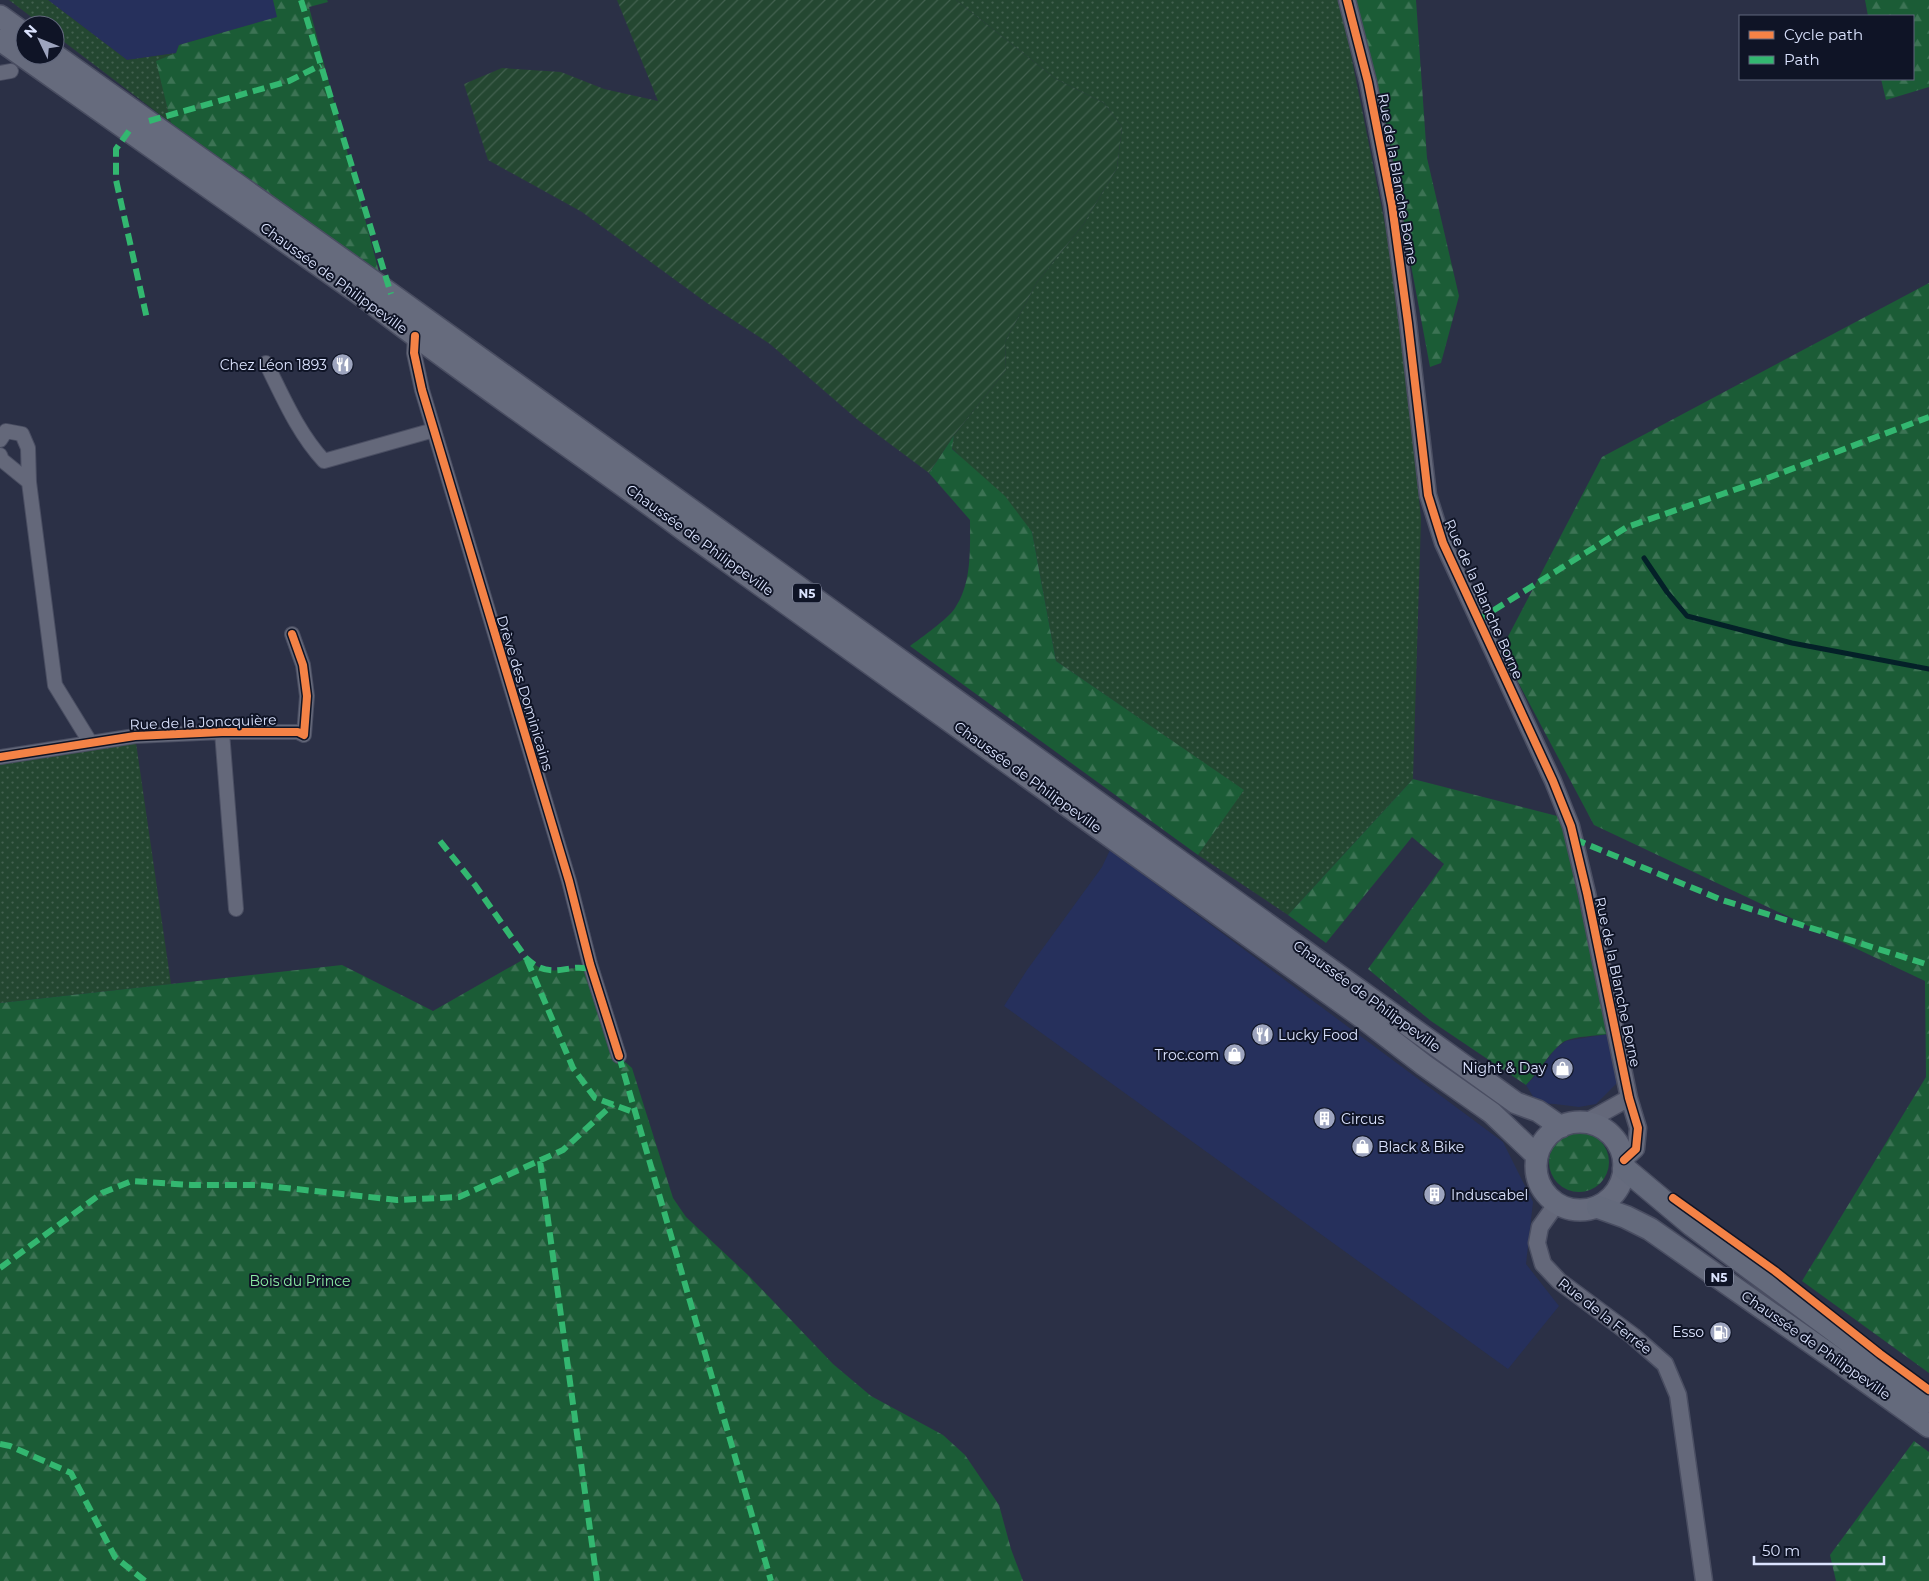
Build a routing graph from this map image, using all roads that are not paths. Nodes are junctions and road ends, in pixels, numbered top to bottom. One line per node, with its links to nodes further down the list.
1 (1347, 0): 18 (street, Rue de la Blanche Borne)
2 (0, 16): 3 (main road)
3 (15, 27)
4 (0, 40): 6 (main road, Chaussée de Philippeville / N5)
5 (65, 62): 20 (main road, Chaussée de Philippeville / N5)
6 (415, 336): 8 (street, Drève des Dominicains); 21 (main road, Chaussée de Philippeville / N5)
7 (266, 363): 8 (street)
8 (434, 430): 17 (street, Drève des Dominicains)
9 (0, 440): 11 (street)
10 (0, 455): 11 (street)
11 (29, 482): 14 (street)
12 (292, 634): 13 (street, Rue de la Joncquière)
13 (222, 732): 14 (street, Rue de la Joncquière); 16 (street, Rue de la Joncquière)
14 (90, 742): 15 (street, Rue de la Joncquière)
15 (0, 757)
16 (236, 909)
17 (619, 1056)
18 (1629, 1098): 19 (street); 22 (street, Rue de la Blanche Borne)
19 (1586, 1122): 20 (main road); 22 (main road, N5)
20 (1561, 1126): 21 (main road)
21 (1538, 1156): 23 (main road)
22 (1624, 1164): 24 (main road); 25 (highway, Chaussée de Philippeville / N5)
23 (1557, 1203): 24 (main road, N5); 27 (street, Rue de la Ferrée)
24 (1598, 1207): 26 (highway, Chaussée de Philippeville / N5)
25 (1929, 1401)
26 (1929, 1426)
27 (1704, 1581)

